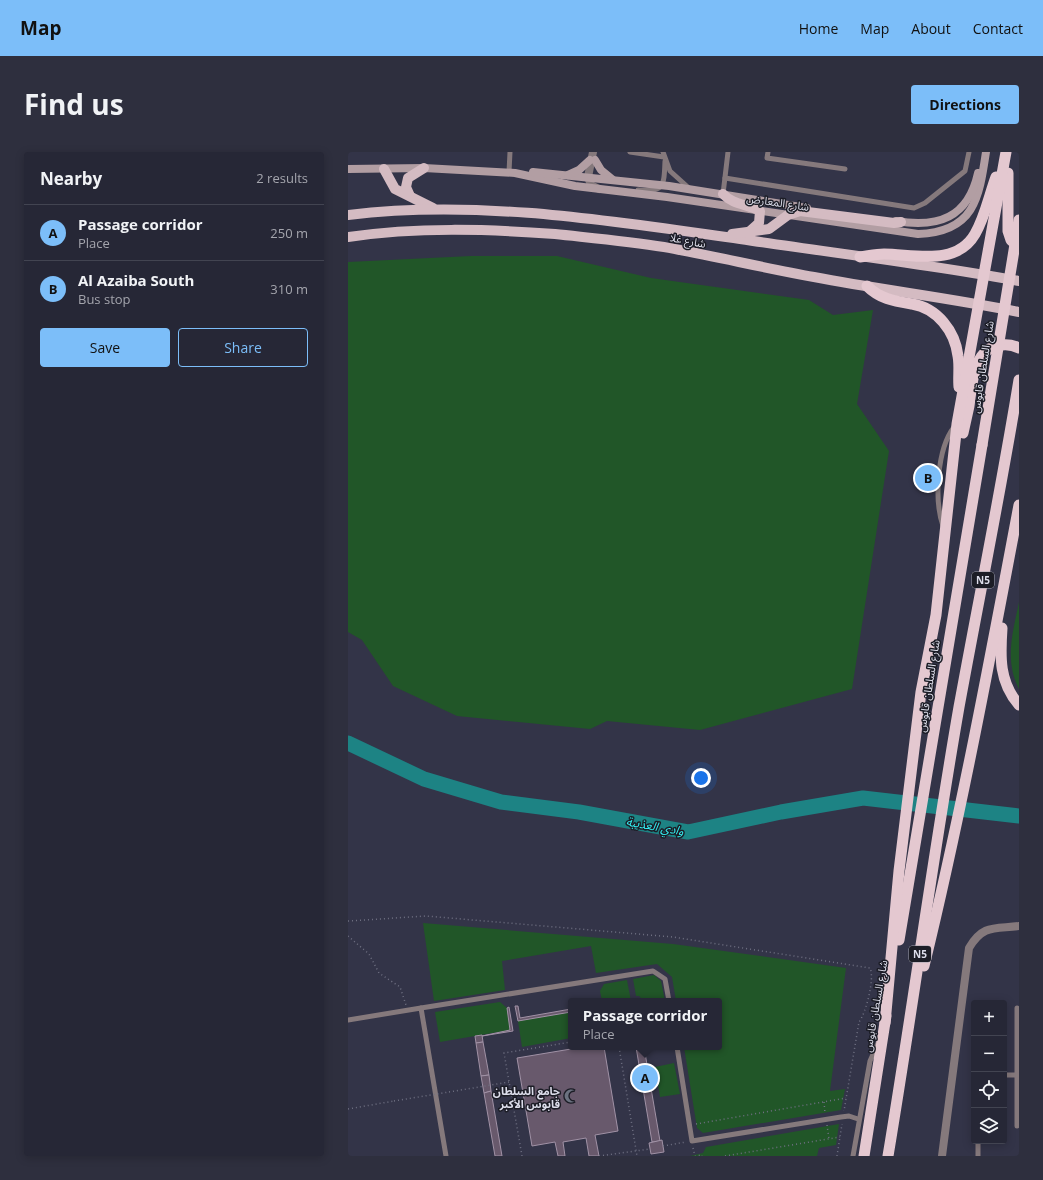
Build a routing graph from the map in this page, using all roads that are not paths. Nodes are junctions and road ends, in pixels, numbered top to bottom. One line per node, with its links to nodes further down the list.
1 (510, 152): 15 (lane)
2 (630, 152): 10 (lane)
3 (728, 152): 17 (lane)
4 (768, 152): 12 (lane)
5 (969, 152): 17 (lane)
6 (981, 152): 33 (main road, شارع المعارض)
7 (986, 152): 31 (main road, شارع المعارض)
8 (1006, 152): 37 (highway); 38 (highway); 39 (highway)
9 (593, 156): 16 (main road); 18 (street); 19 (main road)
10 (664, 157): 20 (lane); 23 (lane)
11 (424, 168): 14 (main road, شارع المعارض); 15 (main road, شارع المعارض); 26 (main road)
12 (845, 168)
13 (348, 169): 14 (main road, شارع المعارض)
14 (384, 169): 26 (main road)
15 (512, 172): 16 (main road, شارع المعارض); 21 (main road, شارع المعارض)
16 (565, 175): 18 (main road, شارع المعارض)
17 (725, 178): 25 (lane)
18 (590, 179): 19 (main road, شارع المعارض); 21 (street); 22 (street)
19 (614, 180): 20 (main road, شارع المعارض)
20 (661, 185): 23 (main road, شارع المعارض); 24 (lane)
21 (580, 186): 22 (main road, شارع المعارض)
22 (600, 189): 24 (main road, شارع المعارض)
23 (690, 189): 25 (main road, شارع المعارض)
24 (627, 192): 27 (main road, شارع المعارض)
25 (723, 194): 27 (main road); 29 (main road); 33 (main road, شارع المعارض)
26 (410, 196): 28 (main road)
27 (684, 200): 29 (main road, شارع المعارض)
28 (432, 208): 30 (main road, شارع غلا); 35 (main road, شارع غلا)
29 (760, 211): 31 (main road, شارع المعارض); 34 (main road)
30 (348, 213)
31 (788, 215): 33 (main road); 34 (main road)
32 (1019, 220): 60 (highway, شارع السلطان قابوس / N5, bridge)
33 (901, 222)
34 (749, 232): 35 (main road)
35 (716, 236): 38 (main road, شارع غلا)
36 (348, 237): 41 (main road, شارع غلا)
37 (1019, 247)
38 (860, 257): 39 (main road, شارع غلا)
39 (983, 274): 40 (main road, شارع غلا); 42 (highway)
40 (1019, 281)
41 (867, 286): 42 (main road, شارع غلا); 46 (highway)
42 (979, 304): 43 (main road, شارع غلا); 46 (highway)
43 (1019, 312)
44 (1019, 348): 48 (highway)
45 (1019, 380): 61 (highway, N5)
46 (960, 405): 47 (highway)
47 (957, 424): 48 (highway); 50 (lane)
48 (952, 466): 50 (highway)
49 (1019, 505): 51 (highway)
50 (944, 531): 60 (highway)
51 (1006, 572): 52 (highway); 61 (highway)
52 (1019, 705)
53 (1019, 926): 54 (street)
54 (1009, 927): 55 (street); 73 (street)
55 (1019, 930)
56 (668, 998): 57 (lane)
57 (421, 1008): 59 (lane); 69 (lane)
58 (1017, 1008): 65 (lane)
59 (348, 1020)
60 (885, 1022): 62 (highway, شارع السلطان قابوس / N5)
61 (909, 1031): 72 (highway, N5)
62 (883, 1035): 66 (lane); 71 (highway, شارع السلطان قابوس / N5)
63 (678, 1050): 66 (lane)
64 (1007, 1075): 65 (lane)
65 (1019, 1075): 67 (lane)
66 (858, 1119): 70 (lane)
67 (1017, 1126)
68 (978, 1144): 74 (lane)
69 (446, 1156)
70 (853, 1156)
71 (864, 1156)
72 (888, 1156)
73 (942, 1156)
74 (978, 1156)

